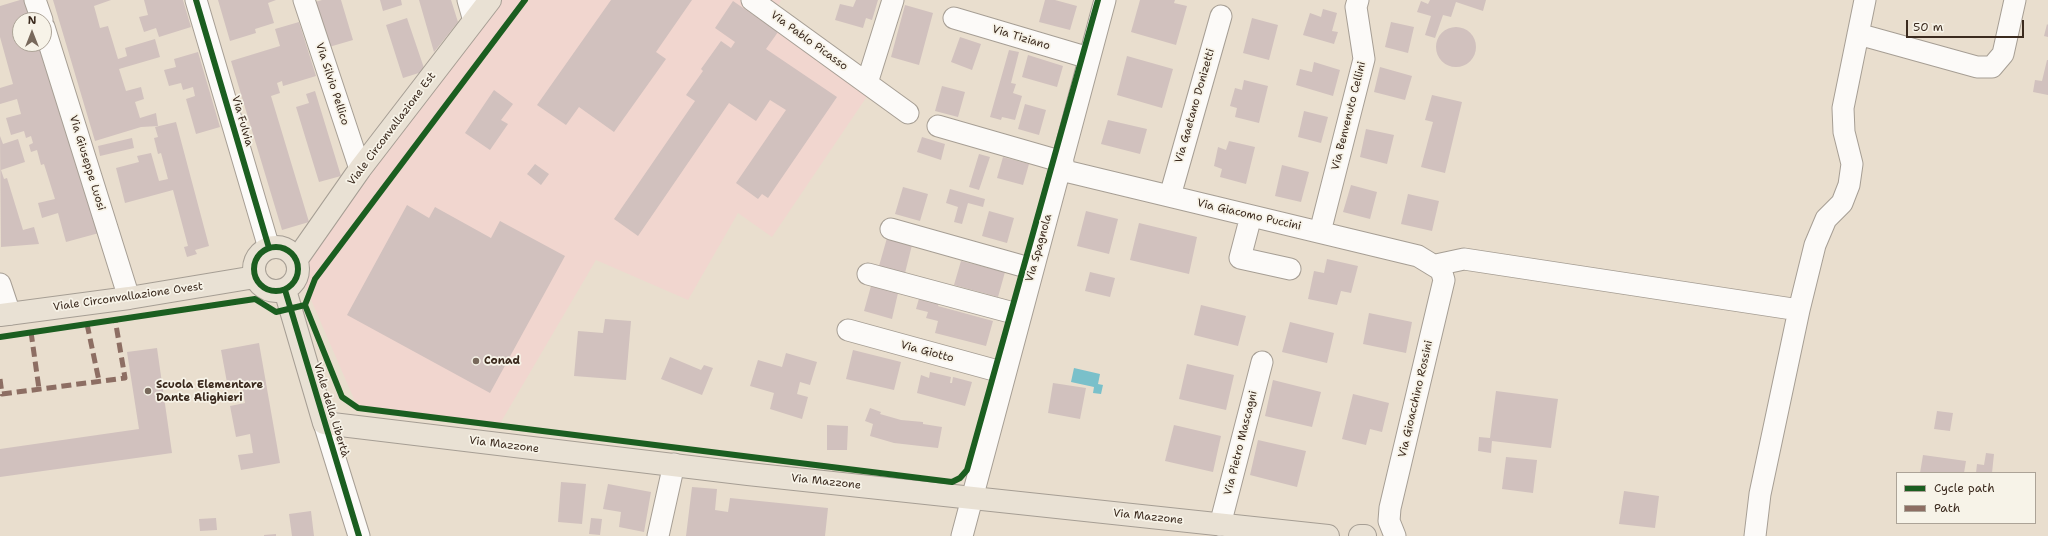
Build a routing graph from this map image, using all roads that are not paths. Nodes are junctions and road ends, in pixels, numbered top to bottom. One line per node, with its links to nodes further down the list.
1 (35, 0): 12 (street)
2 (196, 0): 28 (street, Via Fulvia)
3 (304, 0): 23 (street, Via Silvio Pellico)
4 (468, 0): 15 (street)
5 (490, 0): 15 (main road, Viale Circonvallazione Est)
6 (752, 0): 19 (street, Via Pablo Picasso)
7 (893, 0): 19 (street)
8 (1105, 0): 18 (street, Via Spagnola)
9 (1358, 0): 27 (street, Via Benvenuto Cellini)
10 (1865, 0): 16 (street)
11 (2015, 0): 16 (street)
12 (39, 12)
13 (1221, 16): 24 (street, Via Gaetano Donizetti)
14 (954, 18): 18 (street, Via Tiziano)
15 (474, 21): 23 (main road, Viale Circonvallazione Est)
16 (1858, 34): 38 (street)
17 (52, 52): 37 (street, Via Giuseppe Luosi)
18 (1089, 58): 22 (street, Via Spagnola)
19 (867, 83): 20 (street, Via Pablo Picasso)
20 (908, 113)
21 (938, 126): 22 (street, Via Giacomo Puccini)
22 (1062, 166): 24 (street, Via Giacomo Puccini); 31 (street, Via Spagnola)
23 (360, 169): 29 (main road, Viale Circonvallazione Est)
24 (1170, 196): 25 (street, Via Giacomo Puccini)
25 (1251, 216): 27 (street, Via Giacomo Puccini); 32 (street)
26 (892, 229): 31 (street)
27 (1320, 232): 30 (street, Via Giacomo Puccini)
28 (269, 248): 29 (main road); 34 (main road)
29 (297, 259): 36 (main road)
30 (1436, 265): 38 (street); 54 (street, Via Gioacchino Rossini)
31 (1034, 269): 40 (street, Via Spagnola)
32 (1290, 269)
33 (868, 274): 40 (street)
34 (255, 277): 36 (main road); 37 (main road, Viale Circonvallazione Ovest)
35 (0, 284): 39 (street)
36 (285, 290): 44 (main road, Viale della Libertà)
37 (129, 298): 39 (main road, Viale Circonvallazione Ovest)
38 (1799, 310): 55 (street)
39 (5, 314)
40 (1021, 315): 43 (street, Via Spagnola)
41 (848, 330): 43 (street, Via Giotto)
42 (1262, 362): 47 (street, Via Pietro Mascagni)
43 (1005, 373): 46 (street, Via Spagnola)
44 (324, 423): 45 (main road, Via Mazzone); 48 (street, Viale della Libertà)
45 (674, 464): 46 (main road, Via Mazzone); 49 (street)
46 (974, 497): 47 (main road, Via Mazzone); 50 (street, Via Spagnola)
47 (1220, 525): 51 (main road, Via Mazzone)
48 (359, 536)
49 (658, 536)
50 (962, 536)
51 (1328, 536)
52 (1360, 536): 53 (main road)
53 (1365, 536)
54 (1395, 536)
55 (1755, 536)

